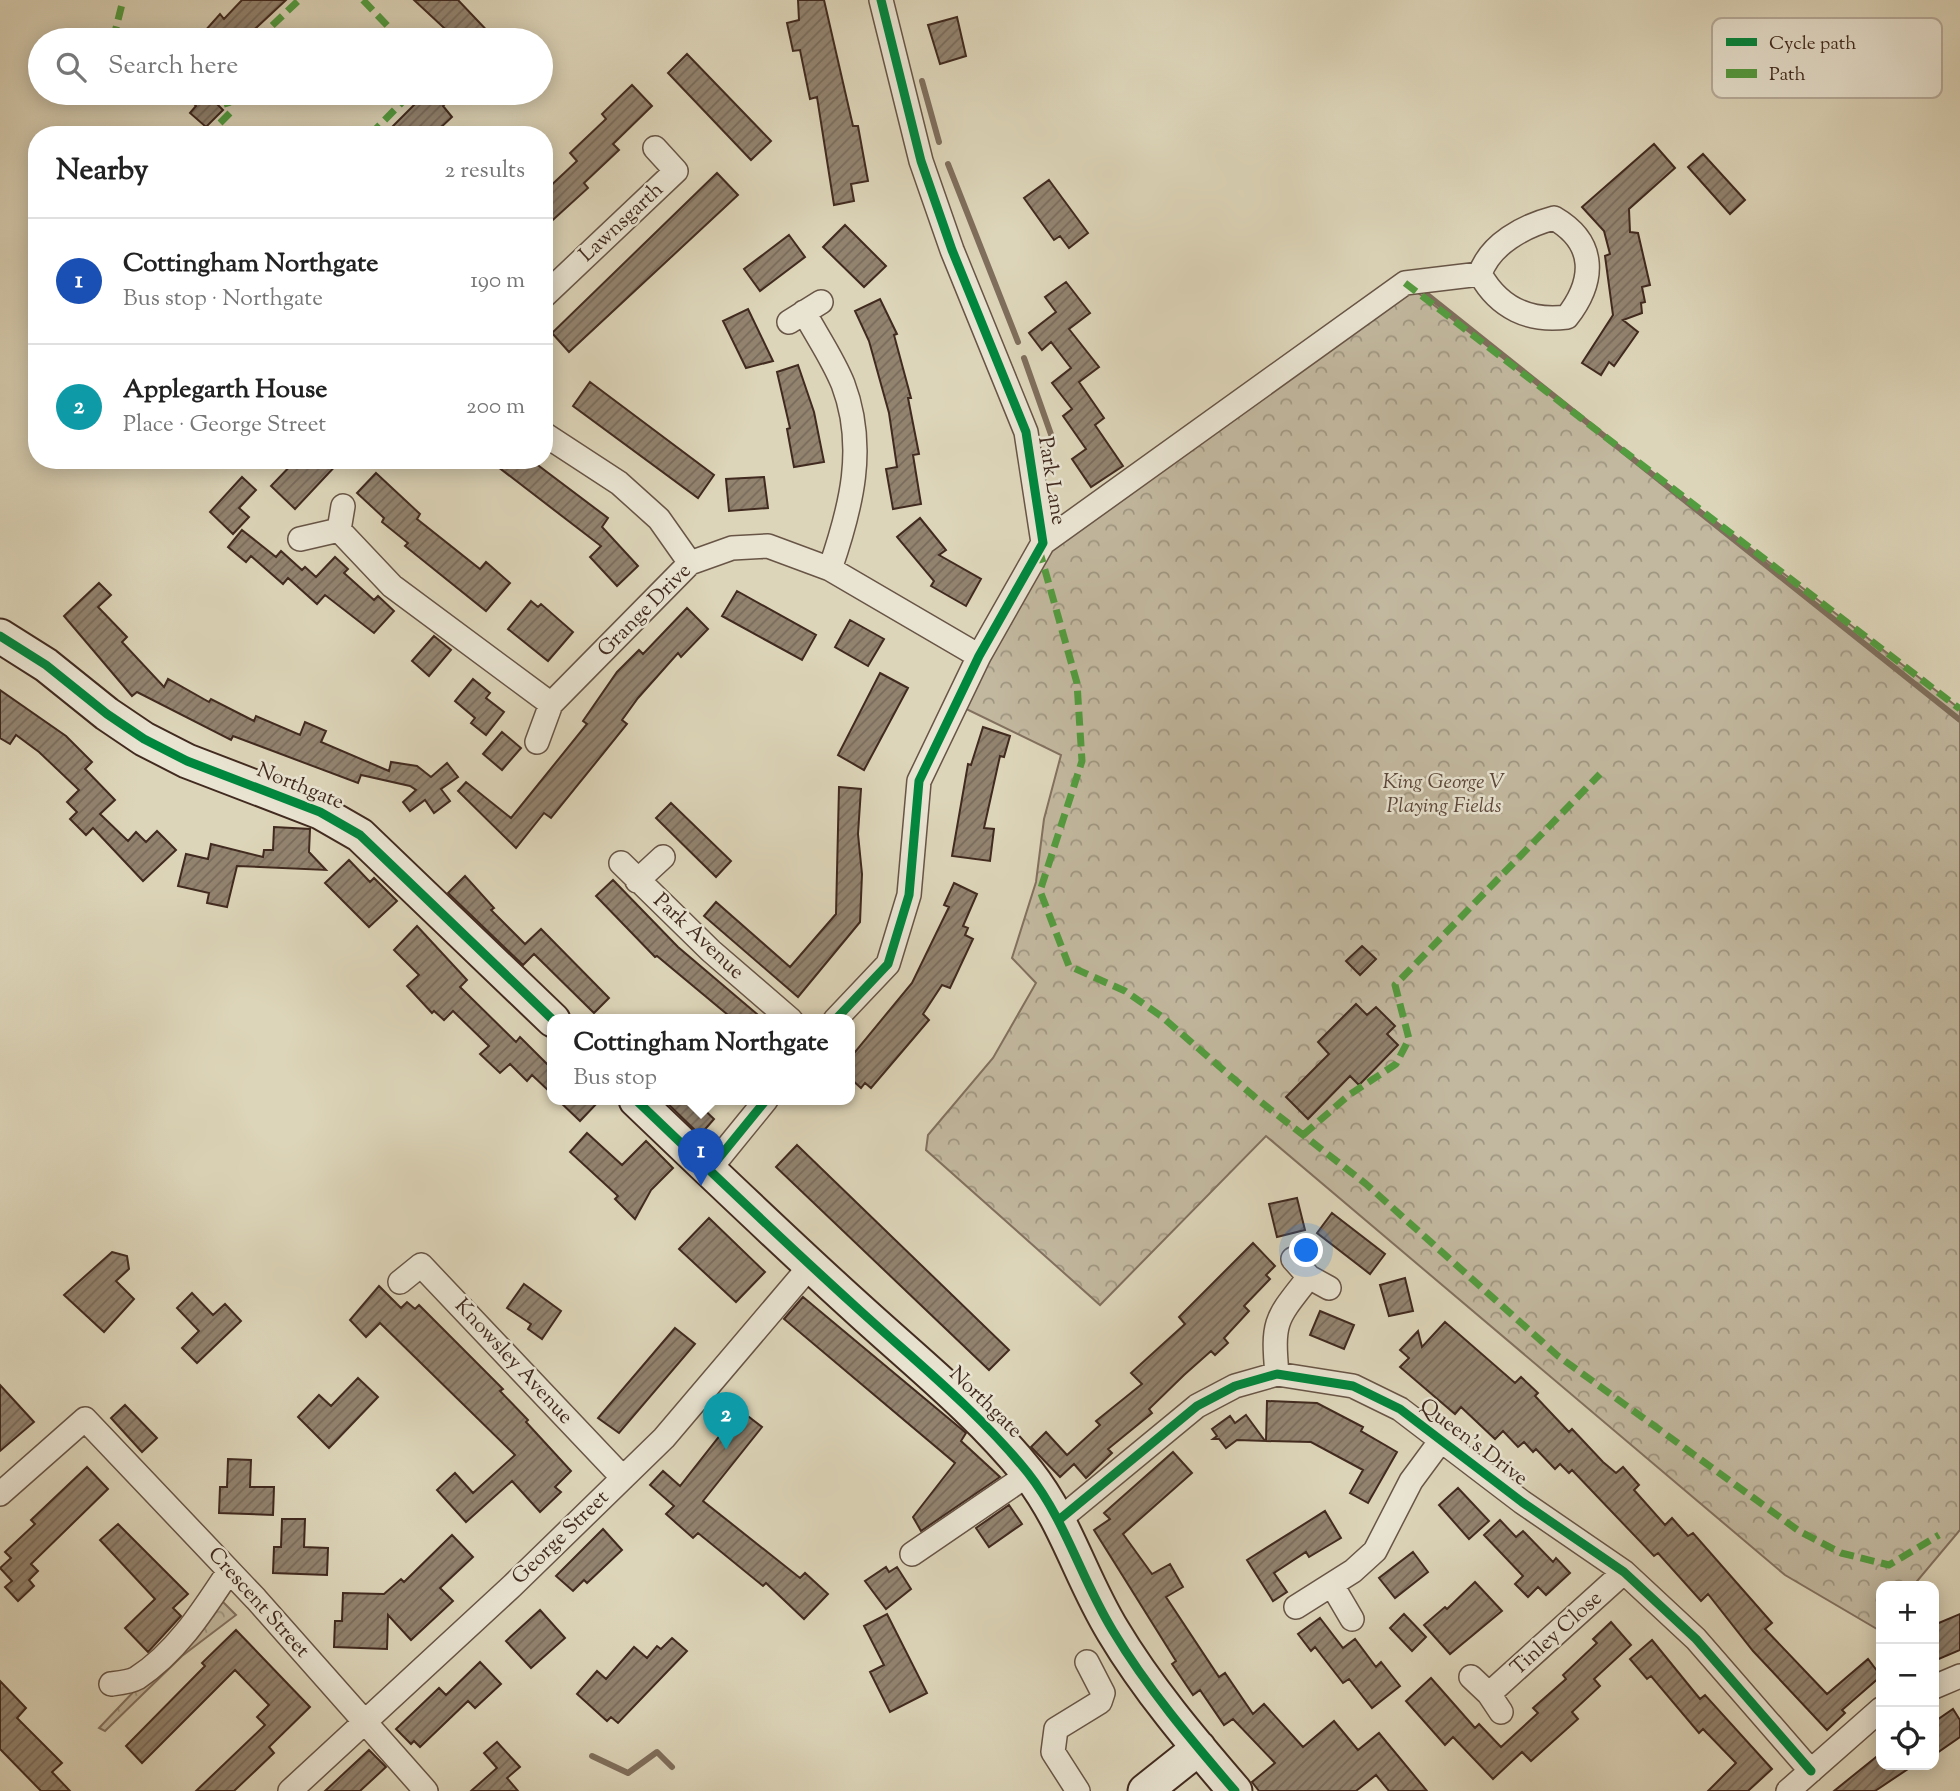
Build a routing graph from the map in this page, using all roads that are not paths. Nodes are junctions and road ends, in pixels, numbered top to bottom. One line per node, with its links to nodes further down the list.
1 (881, 0): 10 (street, Park Lane)
2 (655, 148): 4 (street, Lawnsgarth)
3 (1480, 274): 3 (street); 10 (street)
4 (553, 287)
5 (804, 312): 12 (street)
6 (553, 440): 11 (street)
7 (343, 506): 8 (street)
8 (339, 530): 9 (street); 15 (street)
9 (300, 540)
10 (1042, 543): 14 (street, Park Lane)
11 (690, 563): 12 (street, Grange Drive); 15 (street, Grange Drive)
12 (830, 569): 14 (street, Grange Drive)
13 (0, 636): 20 (street, Northgate)
14 (979, 656): 22 (street, Park Lane)
15 (551, 704): 16 (street, Grange Drive)
16 (537, 742)
17 (663, 856): 19 (street, Park Avenue)
18 (621, 863): 19 (street, Park Avenue)
19 (637, 881): 21 (street, Park Avenue)
20 (547, 1014)
21 (785, 1014)
22 (841, 1014)
23 (641, 1105): 25 (street, Northgate)
24 (762, 1105): 25 (street)
25 (709, 1170): 27 (street, Northgate)
26 (1293, 1259): 28 (street)
27 (811, 1265): 33 (street, Northgate); 34 (street, George Street)
28 (1309, 1277): 30 (street); 31 (street)
29 (400, 1282): 34 (street, Knowsley Avenue)
30 (1329, 1288)
31 (1277, 1374): 32 (street, Queen's Drive); 36 (street, Queen's Drive)
32 (1442, 1439): 39 (street, Queen's Drive); 40 (street)
33 (1029, 1474): 36 (street, Northgate); 37 (street)
34 (623, 1478): 49 (street, George Street)
35 (0, 1494): 38 (street, Crescent Street)
36 (1060, 1519): 50 (street, Northgate)
37 (912, 1554)
38 (229, 1571): 46 (street); 49 (street, Crescent Street)
39 (1624, 1573): 45 (street, Tinley Close); 51 (street, Queen's Drive)
40 (1332, 1585): 41 (street); 42 (street)
41 (1296, 1607)
42 (1352, 1619)
43 (1087, 1662): 54 (street)
44 (1960, 1676): 47 (street)
45 (1471, 1677)
46 (111, 1685)
47 (1939, 1685)
48 (1876, 1713): 51 (street)
49 (365, 1723): 52 (street, George Street); 53 (street, Crescent Street)
50 (1199, 1748): 55 (street); 56 (street, Northgate)
51 (1811, 1771): 57 (street)
52 (290, 1791)
53 (426, 1791)
54 (1078, 1791)
55 (1145, 1791)
56 (1235, 1791)
57 (1788, 1791)

